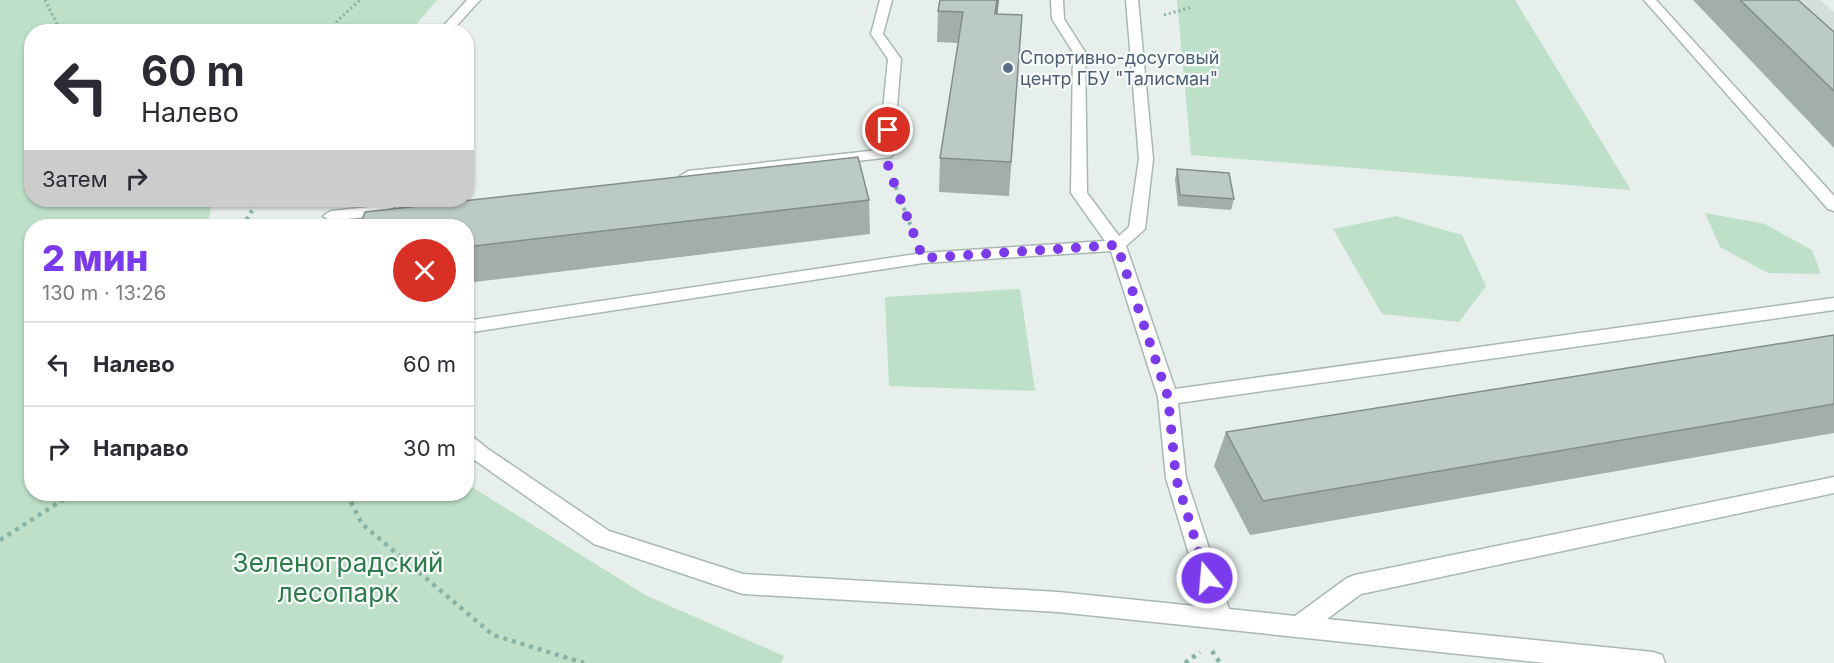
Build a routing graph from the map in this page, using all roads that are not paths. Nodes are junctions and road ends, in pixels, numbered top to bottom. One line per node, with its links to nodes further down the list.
1 (474, 0): 6 (street)
2 (886, 0): 7 (street)
3 (1057, 0): 11 (street)
4 (1132, 0): 11 (street)
5 (1650, 0): 8 (street)
6 (452, 24)
7 (674, 178)
8 (1834, 206)
9 (402, 208): 10 (street)
10 (341, 219)
11 (1117, 245): 13 (street); 14 (street)
12 (1834, 304): 14 (street)
13 (474, 326)
14 (1168, 397): 17 (street)
15 (474, 449): 17 (street)
16 (1834, 485): 18 (street)
17 (1220, 618): 18 (street)
18 (1300, 626): 19 (street)
19 (1653, 663)

